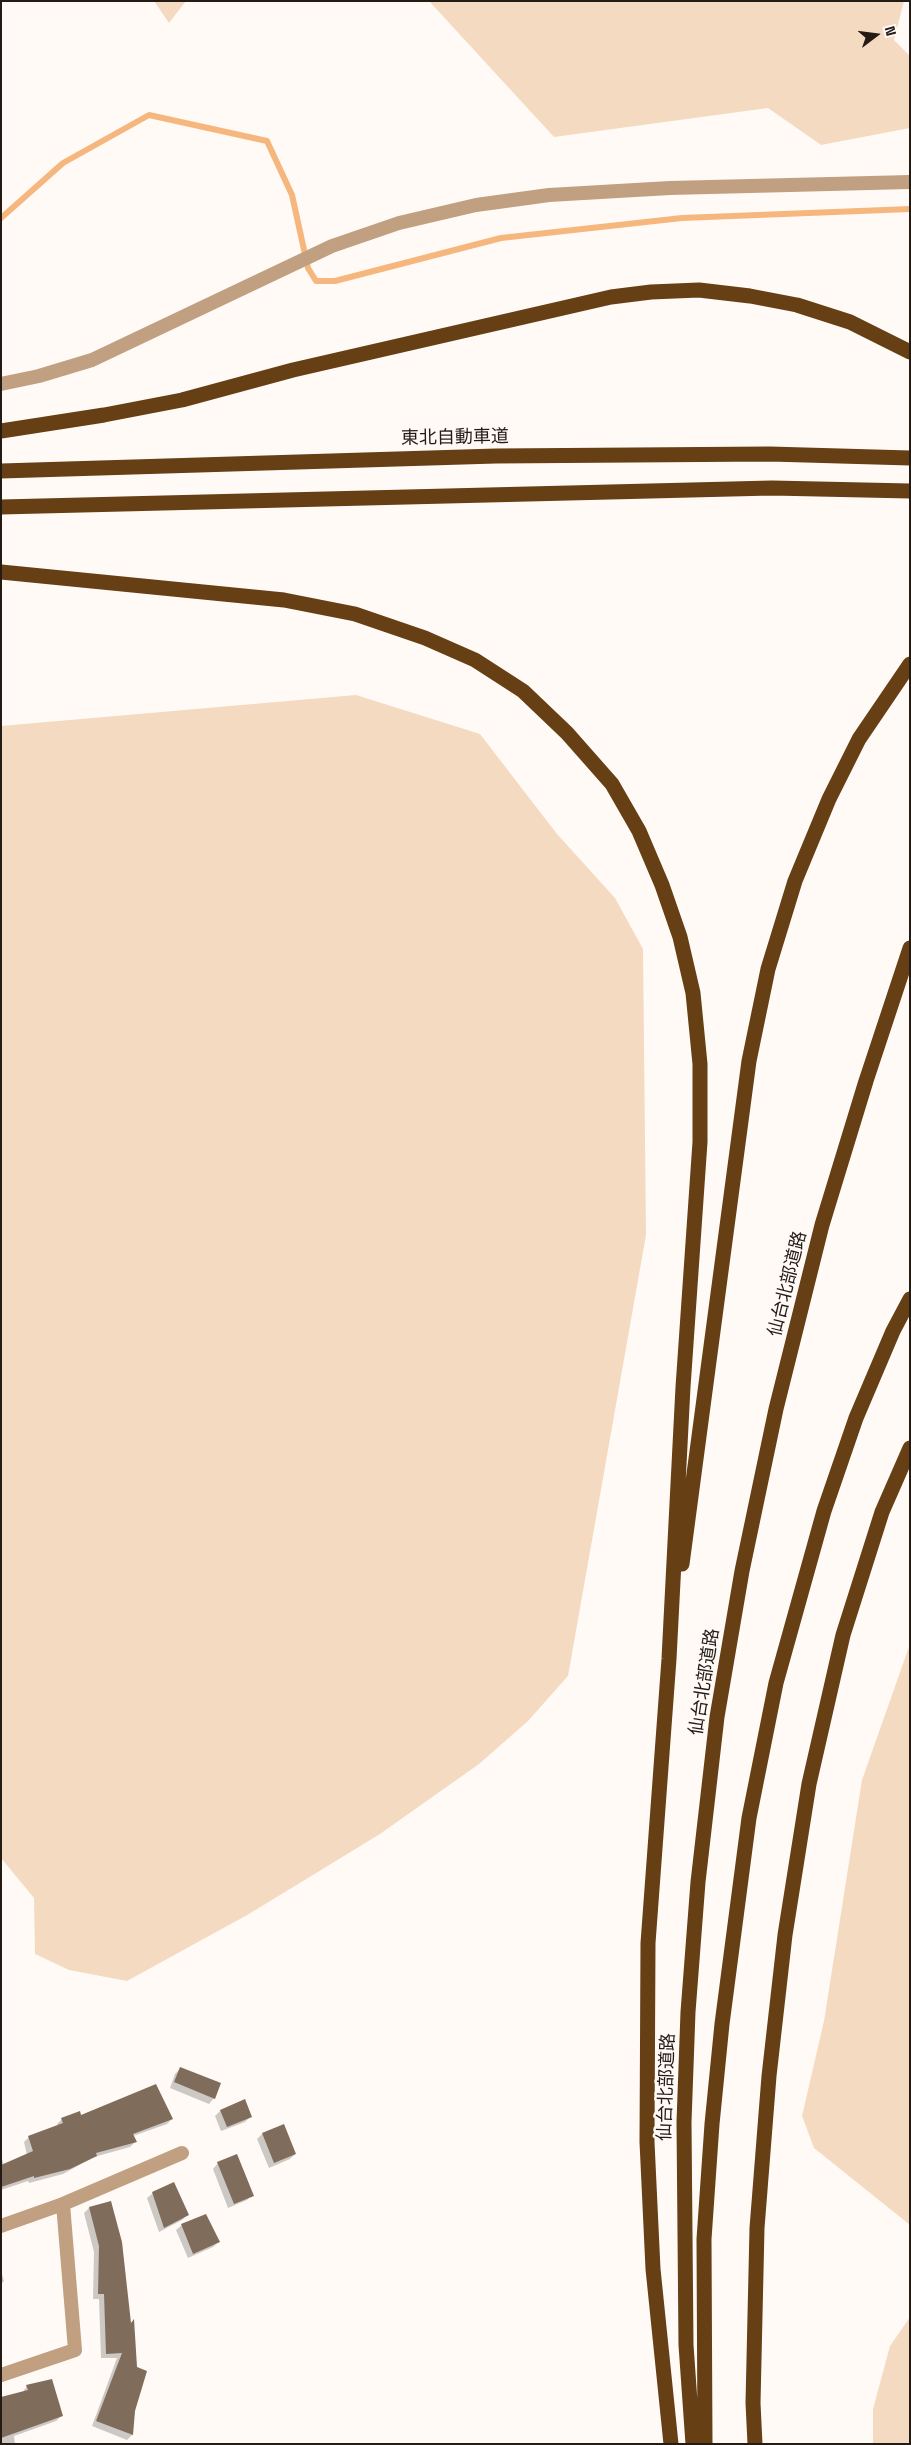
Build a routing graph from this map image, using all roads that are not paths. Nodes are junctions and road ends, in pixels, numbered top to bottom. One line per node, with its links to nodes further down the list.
1 (910, 182): 3 (street)
2 (907, 350): 4 (highway)
3 (1, 384)
4 (1, 431)
5 (910, 458): 6 (highway, 東北自動車道)
6 (1, 471)
7 (910, 491): 8 (highway)
8 (1, 506)
9 (1, 572): 14 (highway)
10 (910, 664): 14 (highway)
11 (910, 948): 20 (highway, 仙台北部道路)
12 (910, 1299): 21 (highway)
13 (910, 1448): 22 (highway)
14 (669, 1659): 19 (highway)
15 (182, 2153): 16 (street)
16 (63, 2204): 17 (street); 18 (street)
17 (1, 2226)
18 (1, 2375)
19 (671, 2444)
20 (693, 2444)
21 (705, 2444)
22 (755, 2444)

